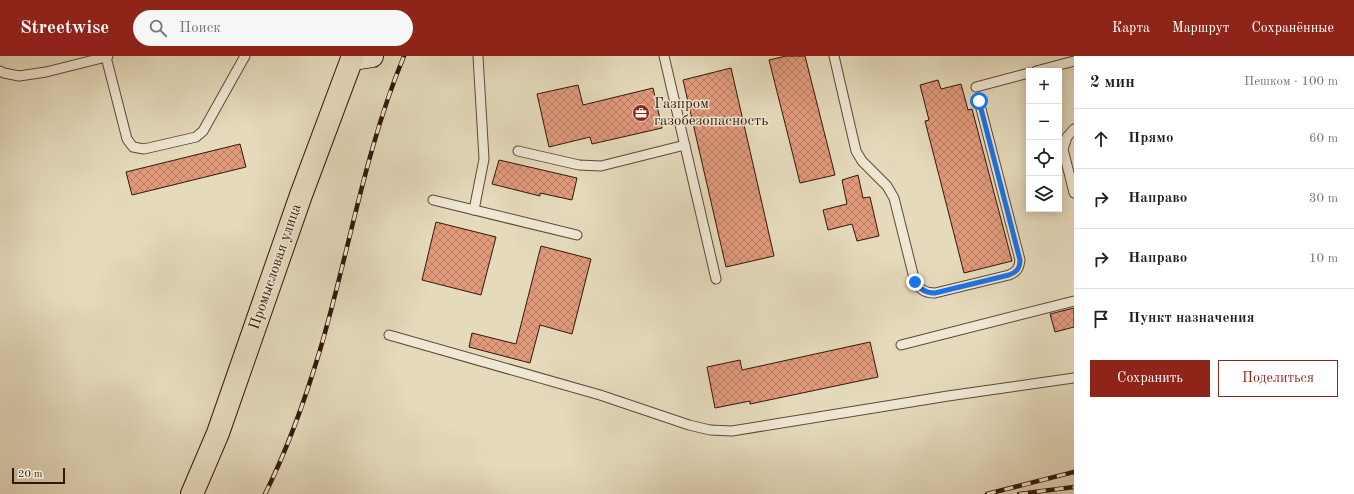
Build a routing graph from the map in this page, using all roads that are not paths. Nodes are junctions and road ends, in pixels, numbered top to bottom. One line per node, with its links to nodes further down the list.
1 (107, 56): 2 (lane); 9 (lane)
2 (244, 56)
3 (478, 56): 18 (lane)
4 (664, 56): 14 (lane)
5 (834, 56): 12 (lane)
6 (359, 57): 25 (highway, Промысловая улица)
7 (1074, 61): 8 (lane)
8 (1047, 68)
9 (0, 71)
10 (1026, 74): 11 (lane)
11 (976, 87)
12 (979, 101)
13 (1074, 129): 16 (lane)
14 (685, 145): 15 (lane); 20 (lane)
15 (518, 151)
16 (1074, 193)
17 (433, 200): 18 (lane)
18 (474, 210): 19 (lane)
19 (577, 235)
20 (716, 279)
21 (1074, 301): 23 (lane)
22 (389, 335): 24 (lane)
23 (901, 345)
24 (1074, 378)
25 (192, 494)

